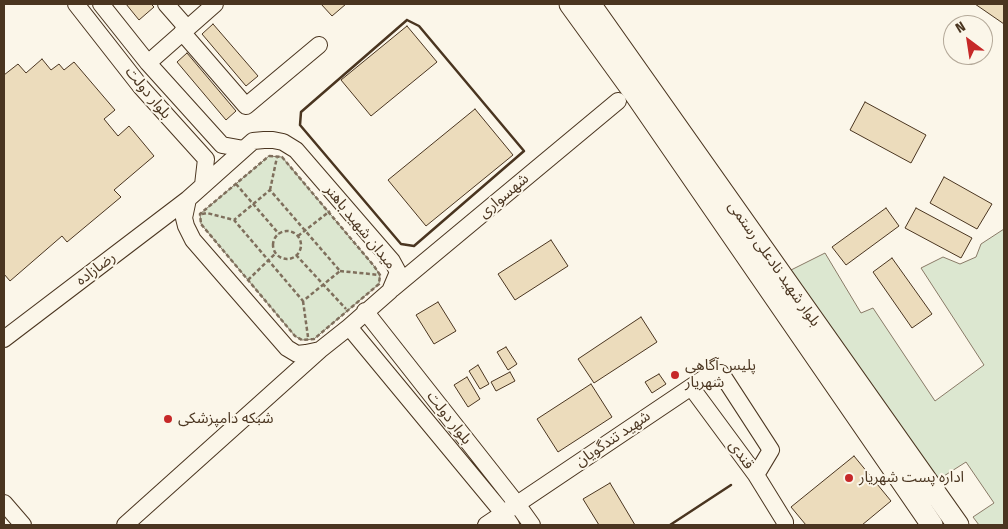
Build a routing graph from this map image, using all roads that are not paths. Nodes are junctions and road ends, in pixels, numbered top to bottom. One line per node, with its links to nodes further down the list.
1 (76, 4): 12 (street, بلوار دولت)
2 (101, 4): 9 (street, بلوار دولت)
3 (166, 4): 7 (street)
4 (215, 4): 7 (street)
5 (570, 4): 28 (main road, بلوار شهید نادعلی رستمی)
6 (590, 4): 29 (main road, بلوار شهید نادعلی رستمی)
7 (184, 30): 8 (street); 9 (street)
8 (319, 45)
9 (148, 62): 11 (street, بلوار دولت)
10 (618, 100): 14 (street, شهسواری)
11 (244, 149): 12 (street, میدان شهید باهنر); 14 (street, میدان شهید باهنر)
12 (203, 185): 13 (street, میدان شهید باهنر)
13 (188, 199): 16 (street, رضازاده); 17 (street)
14 (390, 290): 15 (street, میدان شهید باهنر)
15 (354, 317): 17 (street, میدان شهید باهنر); 21 (street, بلوار دولت); 22 (street, بلوار دولت)
16 (4, 339)
17 (311, 348): 24 (street, میدان شهید باهنر)
18 (691, 387): 19 (street, قندی); 19 (street, شهید تندگویان); 21 (street, شهید تندگویان)
19 (756, 475): 27 (street, قندی)
20 (4, 503): 23 (street)
21 (517, 504): 22 (street, شهید تندگویان); 26 (street, بلوار دولت)
22 (507, 519): 25 (street, شهید تندگویان)
23 (23, 525)
24 (125, 525)
25 (486, 525)
26 (532, 525)
27 (786, 525)
28 (932, 525)
29 (958, 525)

